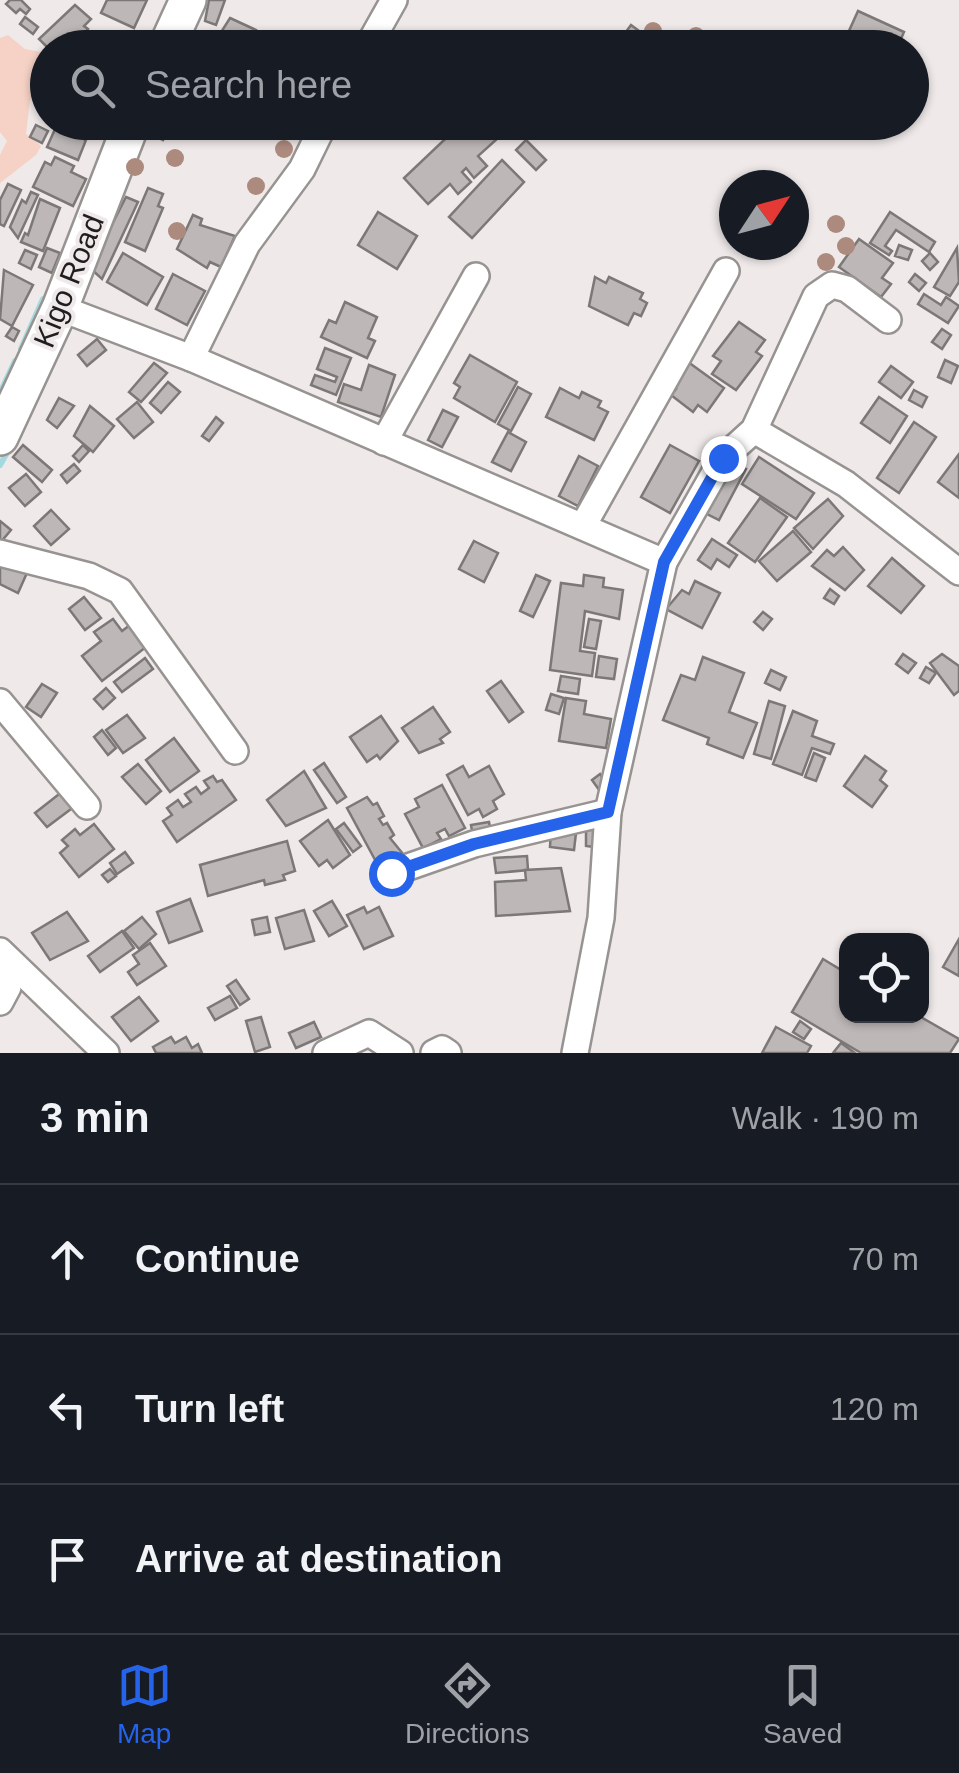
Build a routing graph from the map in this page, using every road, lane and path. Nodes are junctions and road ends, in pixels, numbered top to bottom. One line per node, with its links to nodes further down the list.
1 (188, 0): 3 (street)
2 (394, 0): 4 (street)
3 (174, 30)
4 (378, 30)
5 (125, 140): 9 (street, Kigo Road)
6 (316, 140): 11 (street)
7 (726, 271): 15 (street)
8 (476, 276): 14 (street)
9 (60, 308): 11 (street); 13 (street, Kigo Road)
10 (888, 320): 12 (street)
11 (191, 358): 14 (street)
12 (754, 430): 17 (street); 18 (street)
13 (0, 436)
14 (384, 442): 15 (street)
15 (583, 526): 17 (street)
16 (0, 553): 20 (street)
17 (664, 562): 22 (street)
18 (959, 572)
19 (0, 702): 21 (street)
20 (235, 751)
21 (87, 806)
22 (608, 812): 23 (street); 31 (street)
23 (391, 873)
24 (3, 955): 25 (street); 26 (street)
25 (0, 1002)
26 (106, 1053)
27 (326, 1053): 28 (street)
28 (400, 1053)
29 (434, 1053): 30 (street)
30 (448, 1053)
31 (575, 1053)

